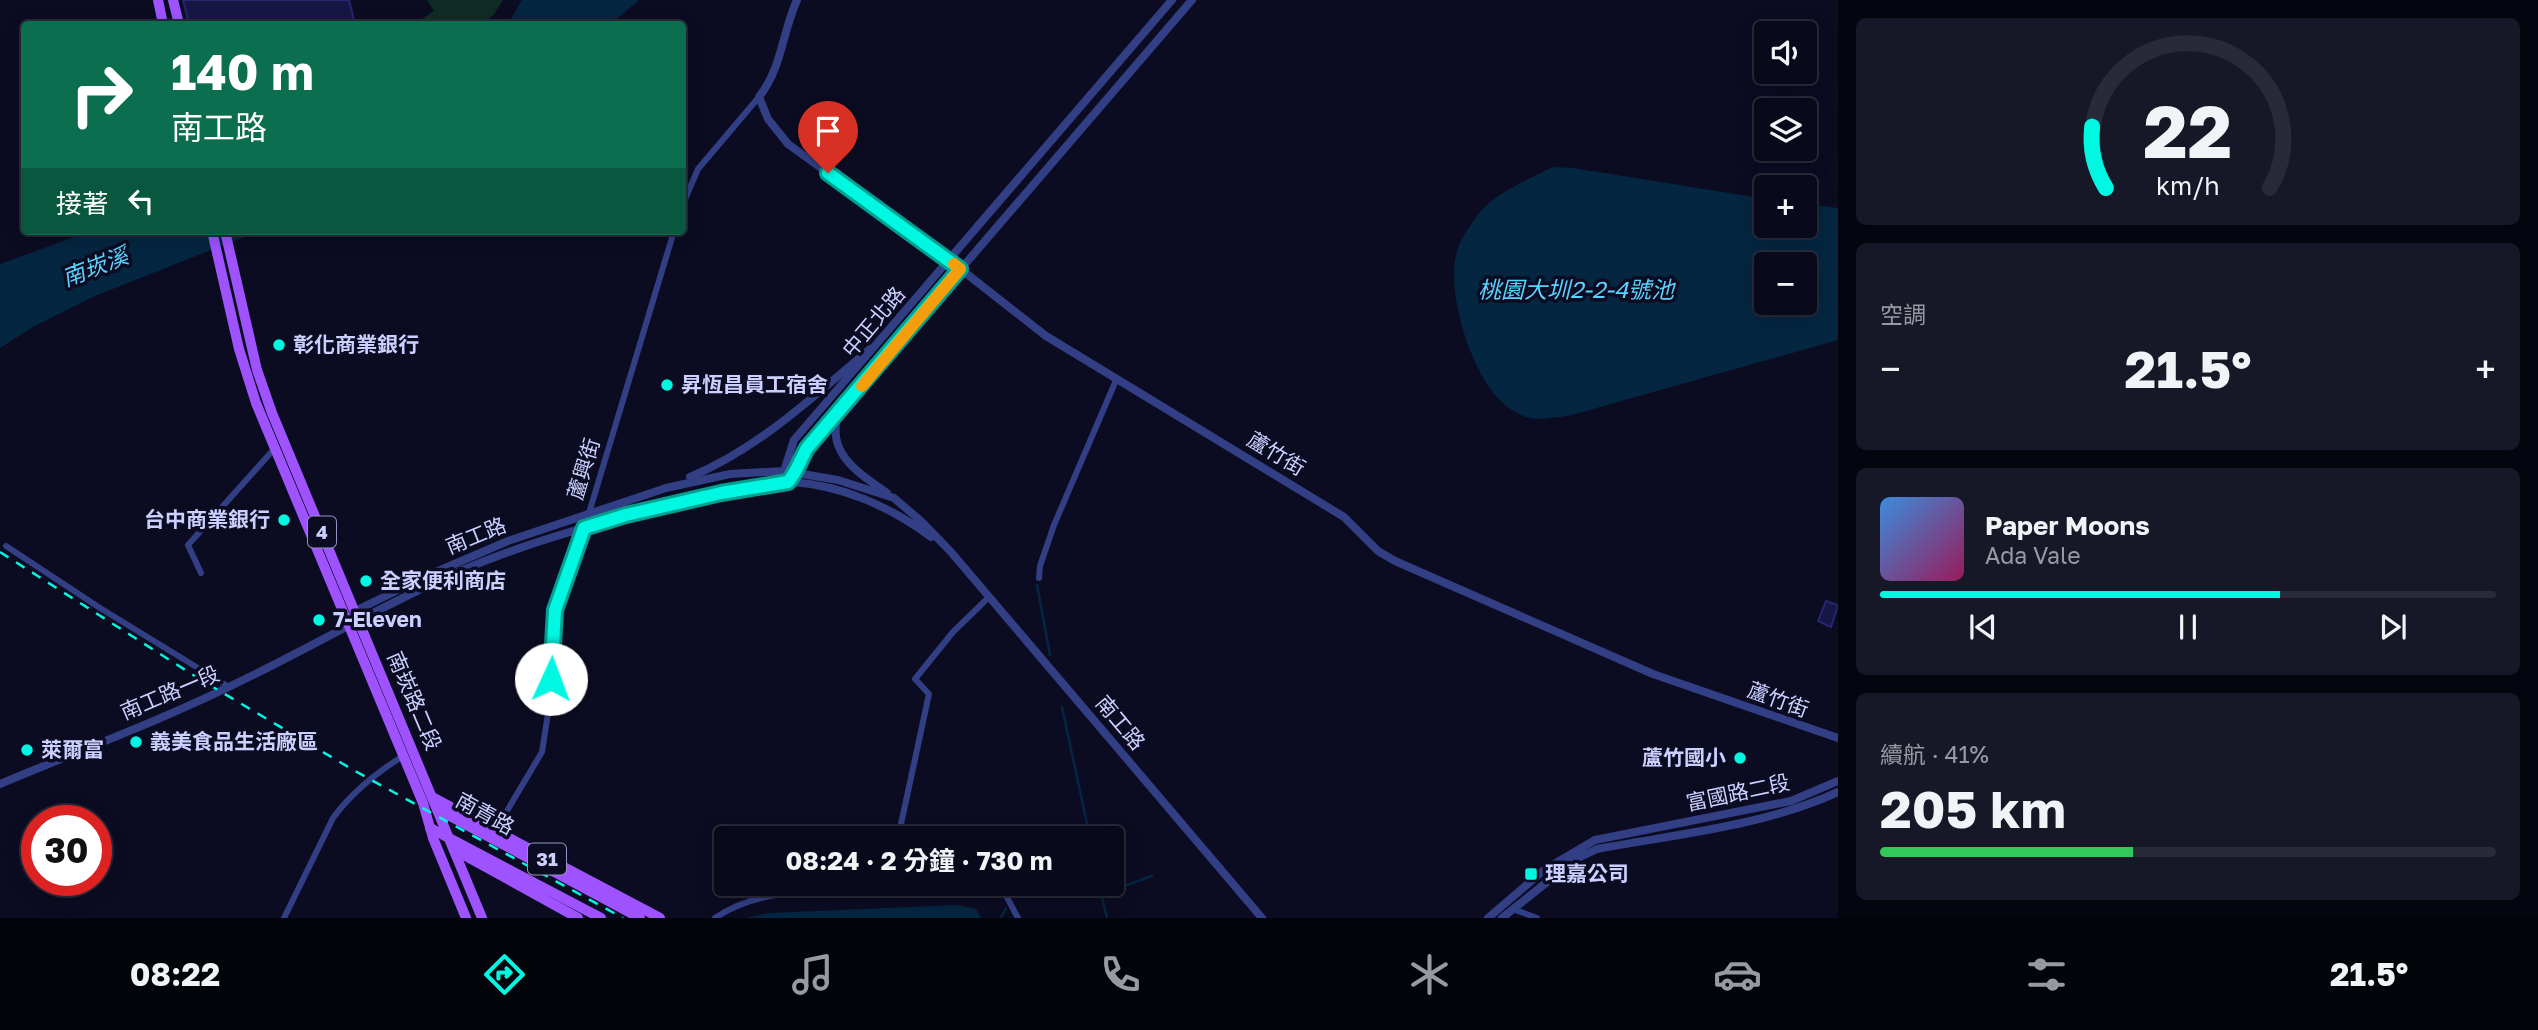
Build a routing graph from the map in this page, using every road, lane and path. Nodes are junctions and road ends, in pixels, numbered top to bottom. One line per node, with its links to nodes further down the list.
1 (158, 0): 6 (main road)
2 (173, 0): 7 (main road)
3 (797, 0): 8 (street)
4 (1172, 0): 13 (street, 中正北路)
5 (1192, 0): 14 (street, 中正北路)
6 (162, 21)
7 (178, 21)
8 (759, 97): 9 (street); 13 (street, 蘆竹街)
9 (686, 197)
10 (213, 235): 18 (main road, 南崁路二段 / 4)
11 (226, 235): 31 (main road, 南崁路二段 / 4)
12 (673, 235): 24 (street, 蘆興街)
13 (949, 260): 14 (street, 蘆竹街); 15 (street, 中正北路)
14 (960, 269): 16 (street, 蘆竹街); 17 (street, 中正北路)
15 (880, 341): 19 (street, 中正北路); 22 (street)
16 (1117, 378): 29 (street); 33 (street, 蘆竹街)
17 (838, 414): 20 (street, 中正北路); 23 (street)
18 (275, 448): 28 (street); 31 (main road, 南崁路二段 / 4)
19 (784, 471): 20 (street, 南工路); 21 (street); 22 (street, 南工路)
20 (796, 474): 21 (street, 中正北路); 23 (street, 南工路)
21 (788, 482): 25 (street, 南工路); 27 (street, 南工路)
22 (666, 488): 24 (street, 南工路)
23 (894, 498): 27 (street, 南工路)
24 (589, 513): 25 (street, 蘆興街); 31 (street, 南工路)
25 (584, 528): 31 (street, 南工路); 43 (street, 蘆興街)
26 (6, 546): 32 (street)
27 (951, 552): 30 (street, 南工路)
28 (201, 573)
29 (1039, 579)
30 (989, 597): 42 (street); 60 (street, 南工路)
31 (354, 618): 32 (street, 南工路一段); 34 (main road, 南崁路二段 / 4); 39 (main road, 南崁路二段 / 4)
32 (229, 687): 36 (street, 南工路一段)
33 (1838, 738)
34 (403, 756): 37 (main road, 南崁路二段 / 4); 51 (street)
35 (1838, 780): 45 (street, 富國路二段)
36 (0, 784)
37 (418, 790): 39 (main road, 31); 40 (main road, 南崁路二段 / 4)
38 (1838, 792): 45 (street, 富國路二段)
39 (434, 798): 41 (main road, 南崁路二段 / 4); 43 (main road, 31)
40 (423, 803): 41 (main road, 南青路 / 31); 44 (main road, 南崁路二段 / 4)
41 (438, 809): 46 (main road, 南崁路二段 / 4); 56 (main road, 南青路 / 31)
42 (901, 826)
43 (495, 831): 57 (main road, 31)
44 (431, 833): 46 (main road, 南青路 / 31); 47 (main road, 31); 52 (main road, 南崁路二段 / 4)
45 (1643, 835): 50 (street)
46 (449, 836): 47 (main road, 南崁路二段 / 4); 55 (main road, 南青路 / 31)
47 (454, 850): 53 (main road, 南崁路二段 / 4); 54 (main road, 31)
48 (782, 896): 58 (street)
49 (1006, 896): 59 (street)
50 (1510, 906): 61 (street); 62 (street); 63 (street)
51 (284, 918)
52 (466, 918)
53 (482, 918)
54 (578, 918)
55 (601, 918)
56 (640, 918)
57 (660, 918)
58 (715, 918)
59 (1018, 918)
60 (1262, 918)
61 (1488, 918)
62 (1502, 918)
63 (1537, 918)

